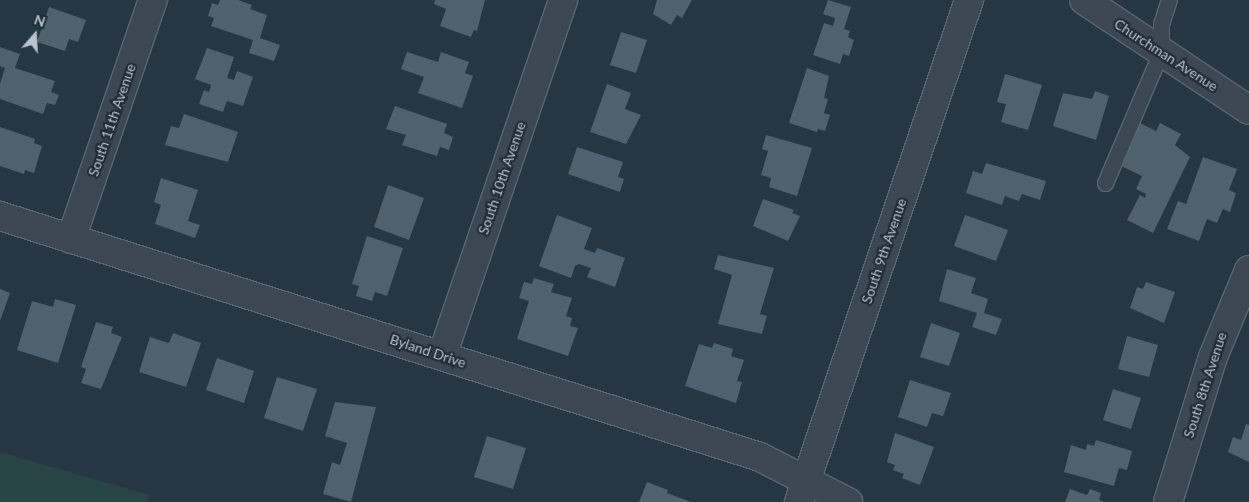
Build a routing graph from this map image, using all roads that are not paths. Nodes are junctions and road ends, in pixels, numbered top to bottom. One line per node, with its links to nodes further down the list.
1 (153, 0): 10 (street, South 11th Avenue)
2 (562, 0): 12 (street, South 10th Avenue)
3 (969, 0): 13 (street, South 9th Avenue)
4 (1084, 0): 6 (street, Churchman Avenue)
5 (1169, 0): 6 (lane)
6 (1161, 52): 7 (street, Churchman Avenue); 8 (lane)
7 (1249, 110)
8 (1105, 183)
9 (0, 216): 10 (street, Byland Drive)
10 (71, 239): 12 (street, Byland Drive)
11 (1249, 270): 15 (street, South 8th Avenue)
12 (442, 356): 13 (street, Byland Drive)
13 (803, 492): 14 (street, Byland Drive)
14 (848, 502)
15 (1168, 502)

